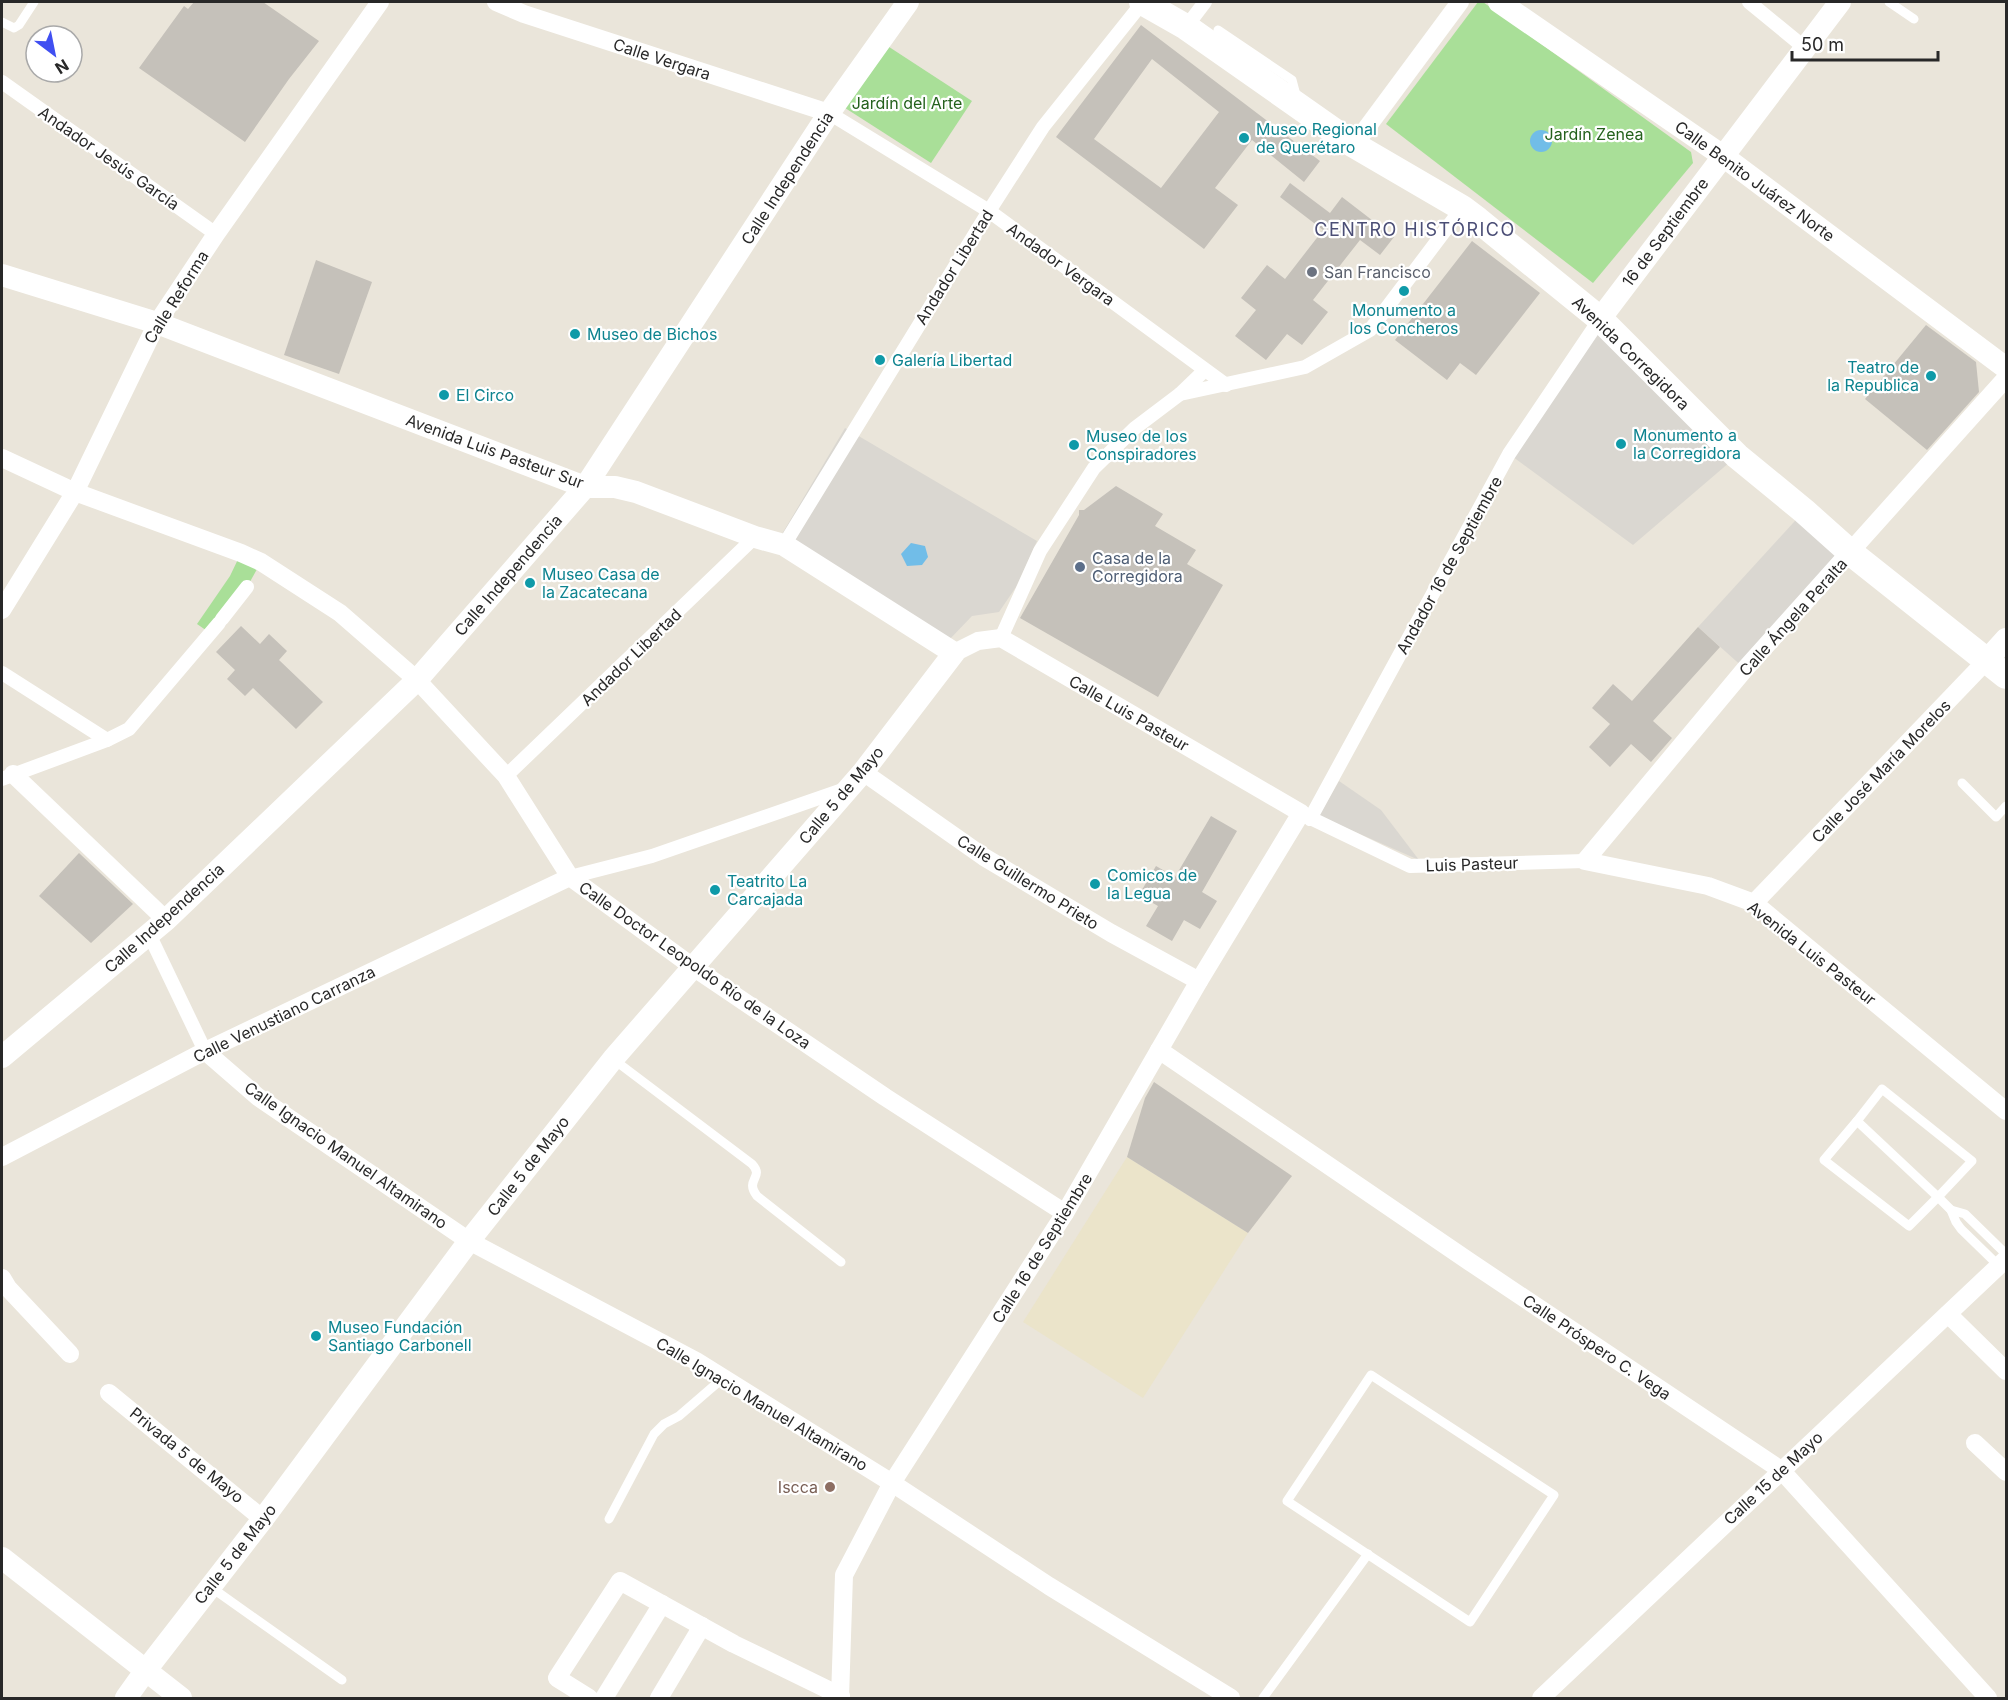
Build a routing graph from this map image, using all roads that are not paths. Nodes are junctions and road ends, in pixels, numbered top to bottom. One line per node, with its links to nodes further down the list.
1 (34, 2): 13 (lane)
2 (380, 2): 24 (street, Calle Reforma)
3 (496, 2): 19 (street, Calle Vergara)
4 (908, 2): 19 (street, Calle Independencia)
5 (1142, 2): 14 (main road, Avenida Corregidora); 23 (street, Andador Libertad)
6 (1205, 2): 14 (street)
7 (1460, 2): 20 (street)
8 (1499, 2): 21 (street, Calle Benito Juárez Norte)
9 (1749, 2): 16 (street)
10 (1840, 2): 16 (street, 16 de Septiembre)
11 (1889, 2): 12 (lane)
12 (1914, 19)
13 (2, 22)
14 (1186, 27): 18 (main road, Avenida Corregidora)
15 (1218, 30): 18 (lane)
16 (1805, 48): 21 (street, 16 de Septiembre)
17 (2, 82): 24 (street, Andador Jesús García)
18 (1299, 107): 20 (main road, Avenida Corregidora)
19 (829, 113): 23 (street, Andador Vergara); 34 (street, Calle Independencia)
20 (1354, 145): 22 (main road, Avenida Corregidora)
21 (1723, 156): 26 (street, 16 de Septiembre); 28 (street, Calle Benito Juárez Norte)
22 (1462, 208): 26 (main road, Avenida Corregidora); 31 (street)
23 (988, 211): 29 (street, Andador Vergara); 37 (street, Andador Libertad)
24 (216, 234): 27 (street, Calle Reforma)
25 (2, 275): 27 (street)
26 (1600, 318): 38 (main road, Avenida Corregidora); 54 (street, Andador 16 de Septiembre)
27 (157, 323): 34 (street, Avenida Luis Pasteur Sur); 35 (street, Calle Reforma)
28 (2007, 368)
29 (1205, 370): 31 (street, Andador Vergara); 32 (street)
30 (2007, 378): 38 (street, Calle Ángela Peralta)
31 (1226, 385): 32 (street)
32 (1180, 394): 41 (street)
33 (2, 458): 35 (street, Calle Doctor Leopoldo Río de la Loza)
34 (585, 487): 36 (street, Avenida Luis Pasteur Sur); 47 (street, Calle Independencia)
35 (75, 492): 40 (street, Calle Reforma); 47 (street, Calle Doctor Leopoldo Río de la Loza)
36 (755, 537): 37 (street, Avenida Luis Pasteur Sur); 50 (street, Andador Libertad)
37 (784, 545): 43 (street, Avenida Luis Pasteur Sur)
38 (1851, 553): 44 (main road, Avenida Corregidora); 55 (street, Calle Ángela Peralta)
39 (247, 587): 48 (street)
40 (2, 609)
41 (1001, 638): 43 (street); 54 (street, Calle Luis Pasteur)
42 (2007, 639): 44 (street, Calle José María Morelos)
43 (954, 653): 51 (street, Calle 5 de Mayo)
44 (1987, 660): 46 (main road, Avenida Corregidora); 57 (street, Calle José María Morelos)
45 (2, 673): 48 (street)
46 (2007, 676)
47 (417, 680): 50 (street, Calle Doctor Leopoldo Río de la Loza); 58 (street, Calle Independencia)
48 (107, 740): 49 (street)
49 (7, 776): 58 (street)
50 (506, 776): 56 (street, Calle Doctor Leopoldo Río de la Loza)
51 (856, 780): 56 (street); 59 (street, Calle 5 de Mayo); 60 (street, Calle Guillermo Prieto)
52 (1962, 783): 53 (lane)
53 (2007, 806)
54 (1305, 816): 55 (street, Luis Pasteur); 60 (street, Calle 16 de Septiembre)
55 (1585, 861): 57 (street, Avenida Luis Pasteur)
56 (570, 877): 59 (street, Calle Doctor Leopoldo Río de la Loza); 62 (street, Calle Venustiano Carranza)
57 (1754, 903): 65 (street, Avenida Luis Pasteur)
58 (158, 927): 62 (street); 63 (street, Calle Independencia)
59 (693, 967): 64 (street, Calle 5 de Mayo); 70 (street, Calle Doctor Leopoldo Río de la Loza)
60 (1199, 981): 61 (street, Calle 16 de Septiembre)
61 (1159, 1050): 70 (street, Calle 16 de Septiembre); 81 (street, Calle Próspero C. Vega)
62 (205, 1051): 67 (street, Calle Venustiano Carranza); 71 (street, Calle Ignacio Manuel Altamirano)
63 (2, 1057)
64 (614, 1059): 71 (street, Calle 5 de Mayo); 73 (lane)
65 (2007, 1111)
66 (1857, 1121): 68 (lane); 68 (lane); 68 (lane)
67 (2, 1157)
68 (1938, 1197): 69 (lane)
69 (1951, 1210): 72 (lane); 72 (lane)
70 (1065, 1213): 83 (street, Calle 16 de Septiembre)
71 (469, 1241): 78 (street, Calle Ignacio Manuel Altamirano); 84 (street, Calle 5 de Mayo)
72 (2004, 1260): 75 (street, Calle 15 de Mayo)
73 (841, 1262)
74 (2, 1278): 76 (street)
75 (1948, 1314): 77 (street); 81 (street, Calle 15 de Mayo)
76 (70, 1354)
77 (2007, 1371)
78 (723, 1378): 83 (street, Calle Ignacio Manuel Altamirano); 85 (lane)
79 (109, 1393): 84 (street, Privada 5 de Mayo)
80 (1976, 1443): 82 (street)
81 (1781, 1470): 101 (street, Calle 15 de Mayo); 102 (street, Calle Próspero C. Vega)
82 (2007, 1472)
83 (892, 1483): 93 (street, Calle 16 de Septiembre); 99 (street, Calle Ignacio Manuel Altamirano)
84 (263, 1519): 88 (street, Calle 5 de Mayo)
85 (609, 1519)
86 (1368, 1554): 86 (lane); 100 (lane)
87 (2, 1558): 91 (street)
88 (210, 1587): 91 (street, Calle 5 de Mayo); 92 (lane)
89 (662, 1604): 90 (street); 96 (street); 97 (street)
90 (702, 1626): 93 (street); 98 (street)
91 (146, 1670): 94 (street, Calle 5 de Mayo); 95 (street)
92 (342, 1680)
93 (841, 1697)
94 (126, 1698)
95 (181, 1698)
96 (590, 1698)
97 (604, 1698)
98 (659, 1698)
99 (1231, 1698)
100 (1263, 1698)
101 (1541, 1698)
102 (1988, 1698)

